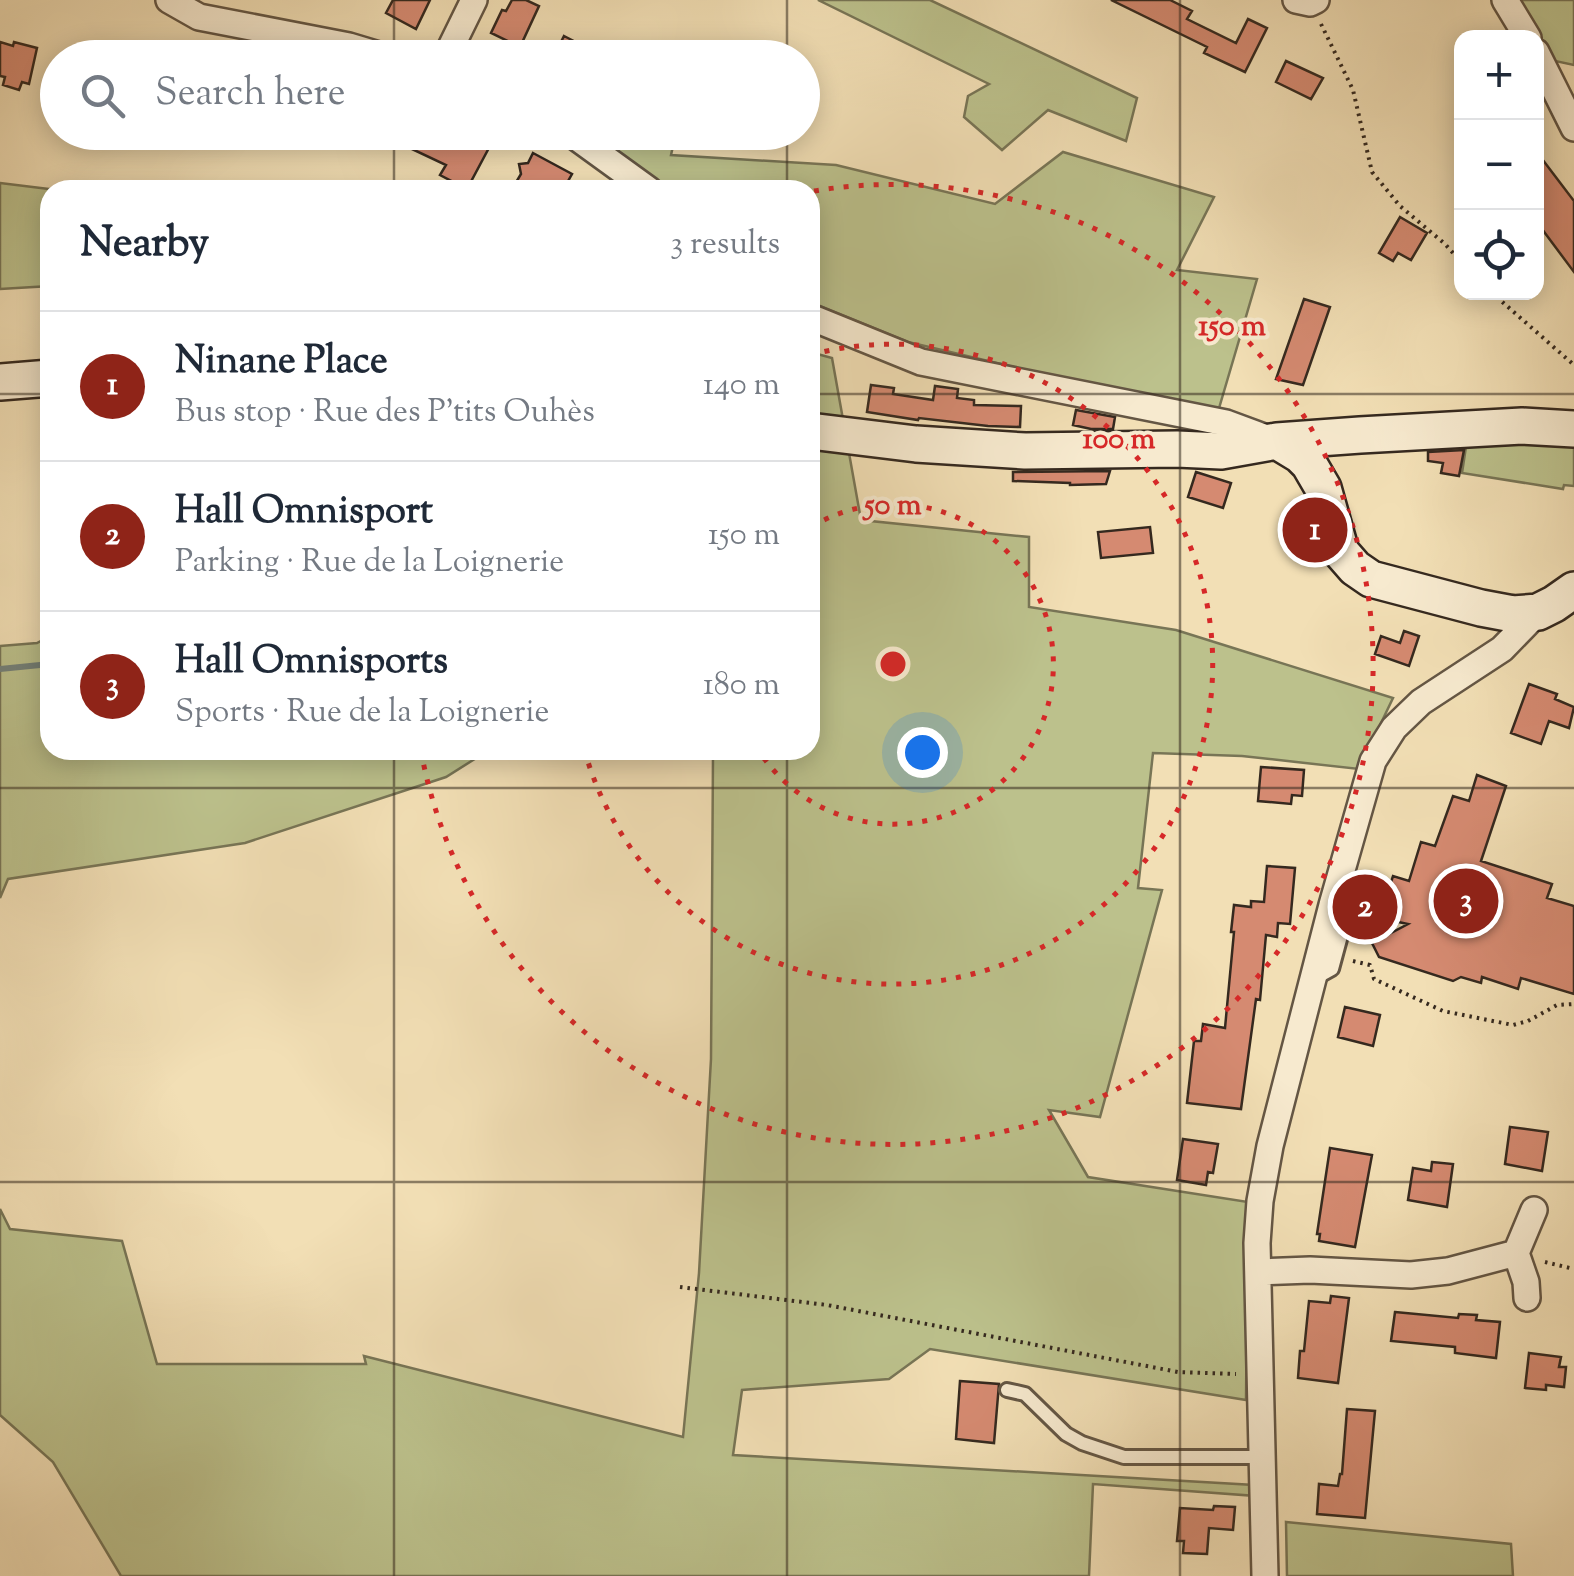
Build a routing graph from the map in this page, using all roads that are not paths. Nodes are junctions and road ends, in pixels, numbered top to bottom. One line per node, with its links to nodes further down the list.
1 (169, 0): 5 (street)
2 (474, 0): 6 (street)
3 (1505, 0): 4 (street)
4 (1523, 30)
5 (317, 40)
6 (454, 40)
7 (1544, 68): 8 (street)
8 (1574, 128)
9 (594, 150): 10 (street)
10 (635, 180)
11 (820, 320): 17 (street)
12 (40, 379): 13 (street)
13 (0, 382)
14 (1574, 430): 16 (street)
15 (820, 432): 17 (street)
16 (1360, 434): 17 (street); 18 (street)
17 (1277, 441): 18 (street)
18 (1323, 488): 20 (street)
19 (1574, 590): 21 (street)
20 (1481, 608): 21 (street); 22 (street)
21 (1538, 612): 22 (street)
22 (1502, 649): 23 (street)
23 (1332, 905): 24 (street); 24 (lane)
24 (1314, 979): 27 (street)
25 (1534, 1210): 26 (street)
26 (1516, 1253): 27 (street); 28 (street)
27 (1258, 1272): 30 (street)
28 (1526, 1298)
29 (1007, 1390): 30 (lane)
30 (1263, 1456): 31 (street)
31 (1265, 1576)

